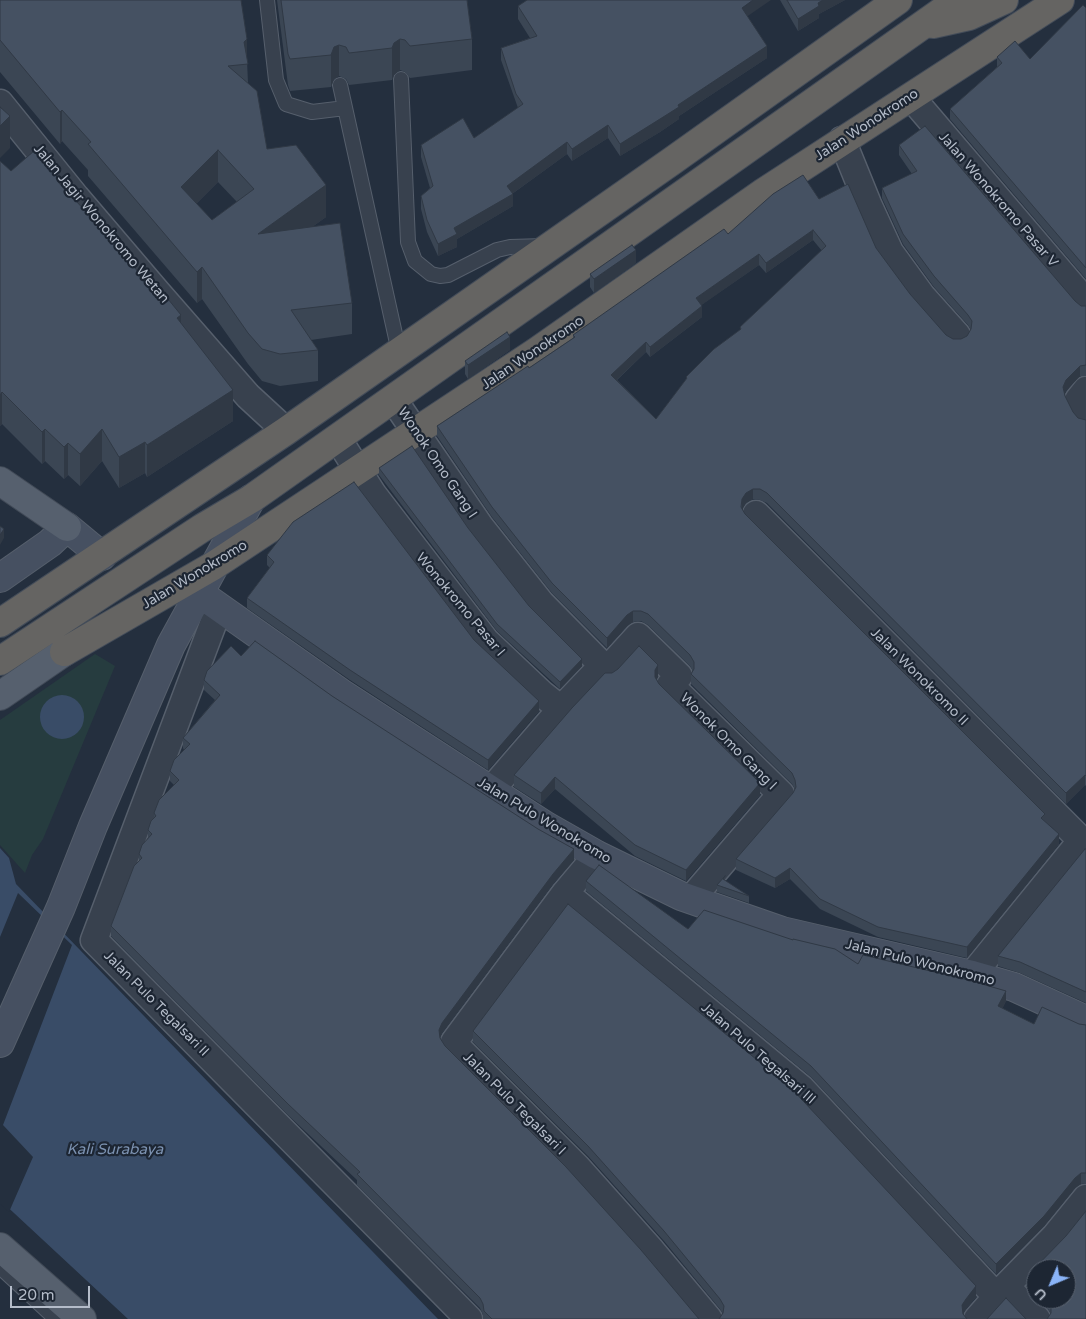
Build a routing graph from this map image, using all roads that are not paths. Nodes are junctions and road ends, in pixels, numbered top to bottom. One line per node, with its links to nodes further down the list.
1 (267, 0): 11 (lane)
2 (898, 0): 13 (highway)
3 (958, 0): 6 (highway)
4 (1004, 0): 6 (highway)
5 (1060, 0): 9 (highway, Jalan Wonokromo)
6 (924, 26): 18 (highway)
7 (401, 79): 13 (lane)
8 (340, 86): 11 (lane)
9 (911, 96): 12 (highway, Jalan Wonokromo); 14 (street, Jalan Wonokromo Pasar V)
10 (0, 102): 20 (street, Jalan Jagir Wonokromo Wetan)
11 (345, 108): 16 (lane)
12 (842, 140): 15 (street); 27 (highway, Jalan Wonokromo)
13 (550, 246): 16 (highway)
14 (1086, 302)
15 (957, 335)
16 (399, 352): 20 (highway)
17 (1086, 390): 19 (street)
18 (393, 399): 21 (highway); 34 (street, Wonok Omo Gang I)
19 (1086, 416)
20 (286, 431): 26 (highway)
21 (338, 439): 23 (highway); 36 (street, Wonokromo Pasar I)
22 (0, 481): 25 (main road)
23 (252, 499): 27 (main road); 29 (highway)
24 (756, 514): 38 (street, Jalan Wonokromo II)
25 (67, 527): 26 (main road); 28 (main road)
26 (102, 556): 31 (highway)
27 (214, 566): 30 (main road); 32 (highway, Jalan Wonokromo)
28 (0, 578)
29 (112, 587): 32 (highway); 33 (highway)
30 (209, 600): 37 (main road, Jalan Pulo Wonokromo); 44 (main road); 51 (street, Jalan Pulo Tegalsari II)
31 (0, 623)
32 (64, 652): 35 (main road, Jalan Wonokromo)
33 (0, 661)
34 (603, 665): 36 (street); 41 (street, Wonok Omo Gang I)
35 (0, 696)
36 (561, 709): 37 (street)
37 (491, 790): 39 (main road, Jalan Pulo Wonokromo)
38 (1084, 843): 42 (street, Jalan Wonokromo II)
39 (596, 855): 40 (street, Jalan Pulo Tegalsari I); 41 (main road, Jalan Pulo Wonokromo)
40 (565, 893): 48 (street, Jalan Pulo Tegalsari III); 52 (street, Jalan Pulo Tegalsari I)
41 (691, 899): 42 (main road, Jalan Pulo Wonokromo)
42 (972, 975): 43 (main road, Jalan Pulo Wonokromo)
43 (1086, 1020)
44 (0, 1043)
45 (1086, 1198): 48 (street)
46 (0, 1246): 50 (main road)
47 (0, 1267): 49 (lane)
48 (1001, 1291): 53 (street); 54 (street, Jalan Pulo Tegalsari III)
49 (56, 1319)
50 (82, 1319)
51 (469, 1319)
52 (709, 1319)
53 (977, 1319)
54 (1037, 1319)

